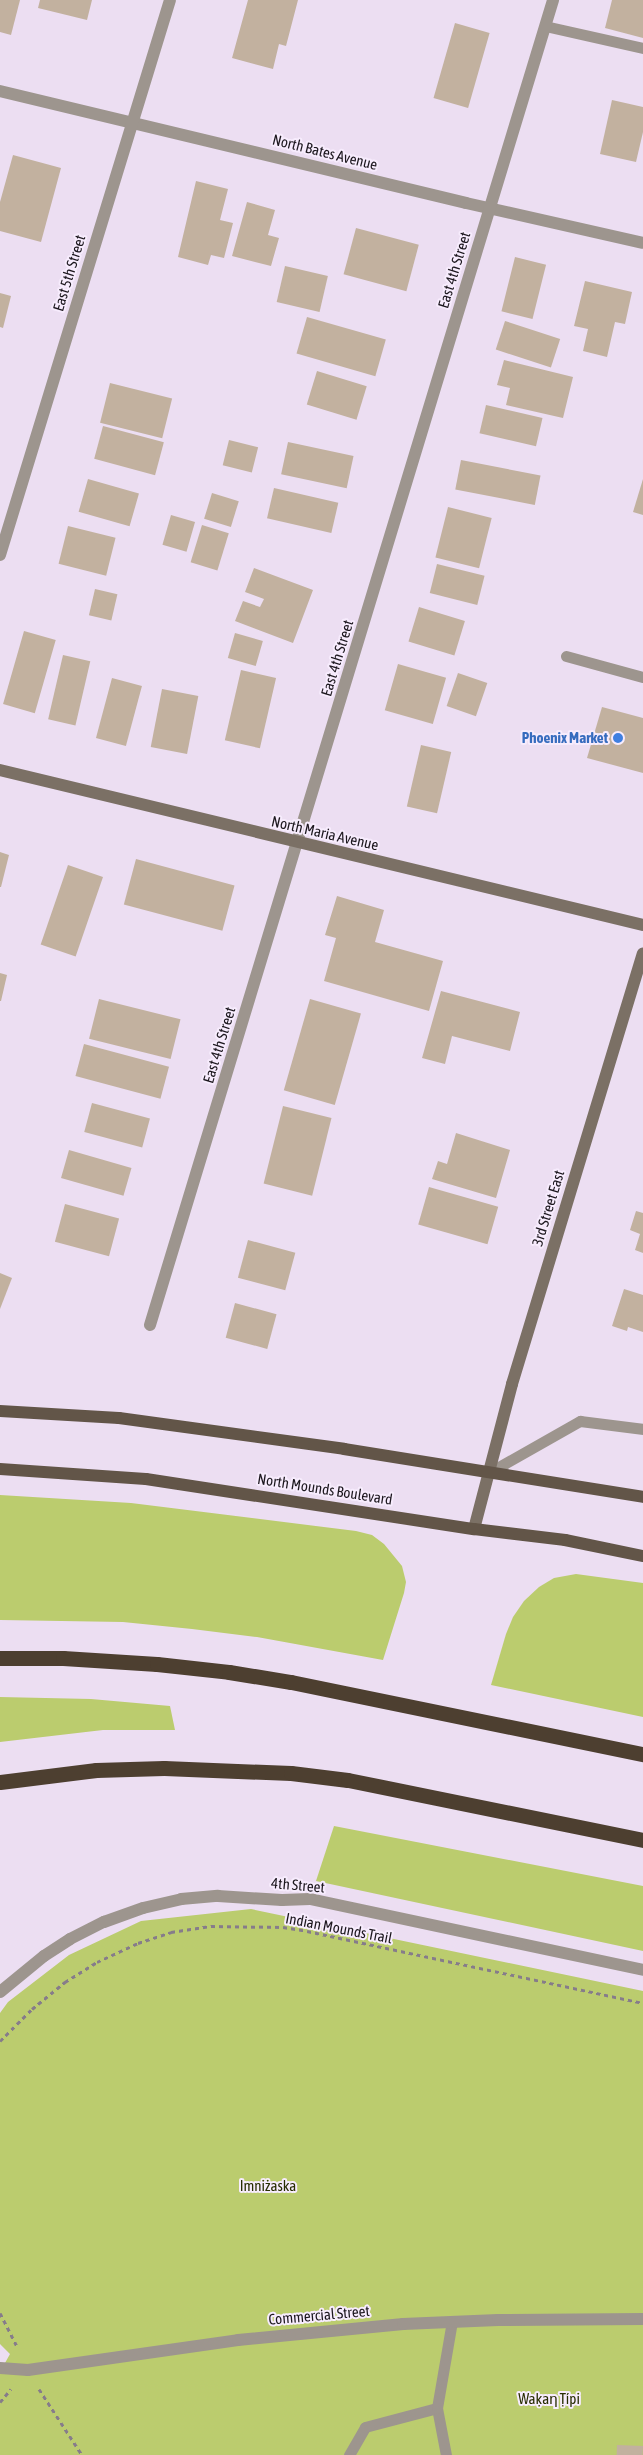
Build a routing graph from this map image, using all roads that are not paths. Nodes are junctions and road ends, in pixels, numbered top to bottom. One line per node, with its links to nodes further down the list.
1 (170, 0): 6 (street, East 5th Street)
2 (553, 0): 3 (street, East 4th Street)
3 (545, 26): 4 (lane); 7 (street, East 4th Street)
4 (643, 48)
5 (0, 91): 6 (street, North Bates Avenue)
6 (133, 123): 7 (street, North Bates Avenue); 9 (street, East 5th Street)
7 (490, 208): 8 (street, North Bates Avenue); 13 (street, East 4th Street)
8 (643, 243)
9 (0, 556)
10 (566, 656): 11 (lane)
11 (643, 678)
12 (0, 770): 13 (street, North Maria Avenue)
13 (297, 843): 14 (street, North Maria Avenue); 16 (street, East 4th Street)
14 (643, 925)
15 (643, 954): 20 (street, 3rd Street East)
16 (150, 1325)
17 (0, 1411): 20 (main road)
18 (643, 1429): 20 (lane)
19 (0, 1469): 22 (main road, North Mounds Boulevard)
20 (488, 1472): 21 (main road); 22 (street, 3rd Street East)
21 (643, 1498)
22 (474, 1529): 23 (main road, North Mounds Boulevard)
23 (643, 1556)
24 (0, 1658): 25 (highway)
25 (643, 1754)
26 (0, 1782): 27 (highway)
27 (643, 1840)
28 (643, 1970): 29 (street, 4th Street)
29 (0, 1992)
30 (643, 2319): 31 (street, Commercial Street)
31 (452, 2321): 32 (street, Commercial Street); 33 (lane)
32 (0, 2368)
33 (437, 2408): 34 (lane); 35 (lane)
34 (349, 2455)
35 (446, 2455)

